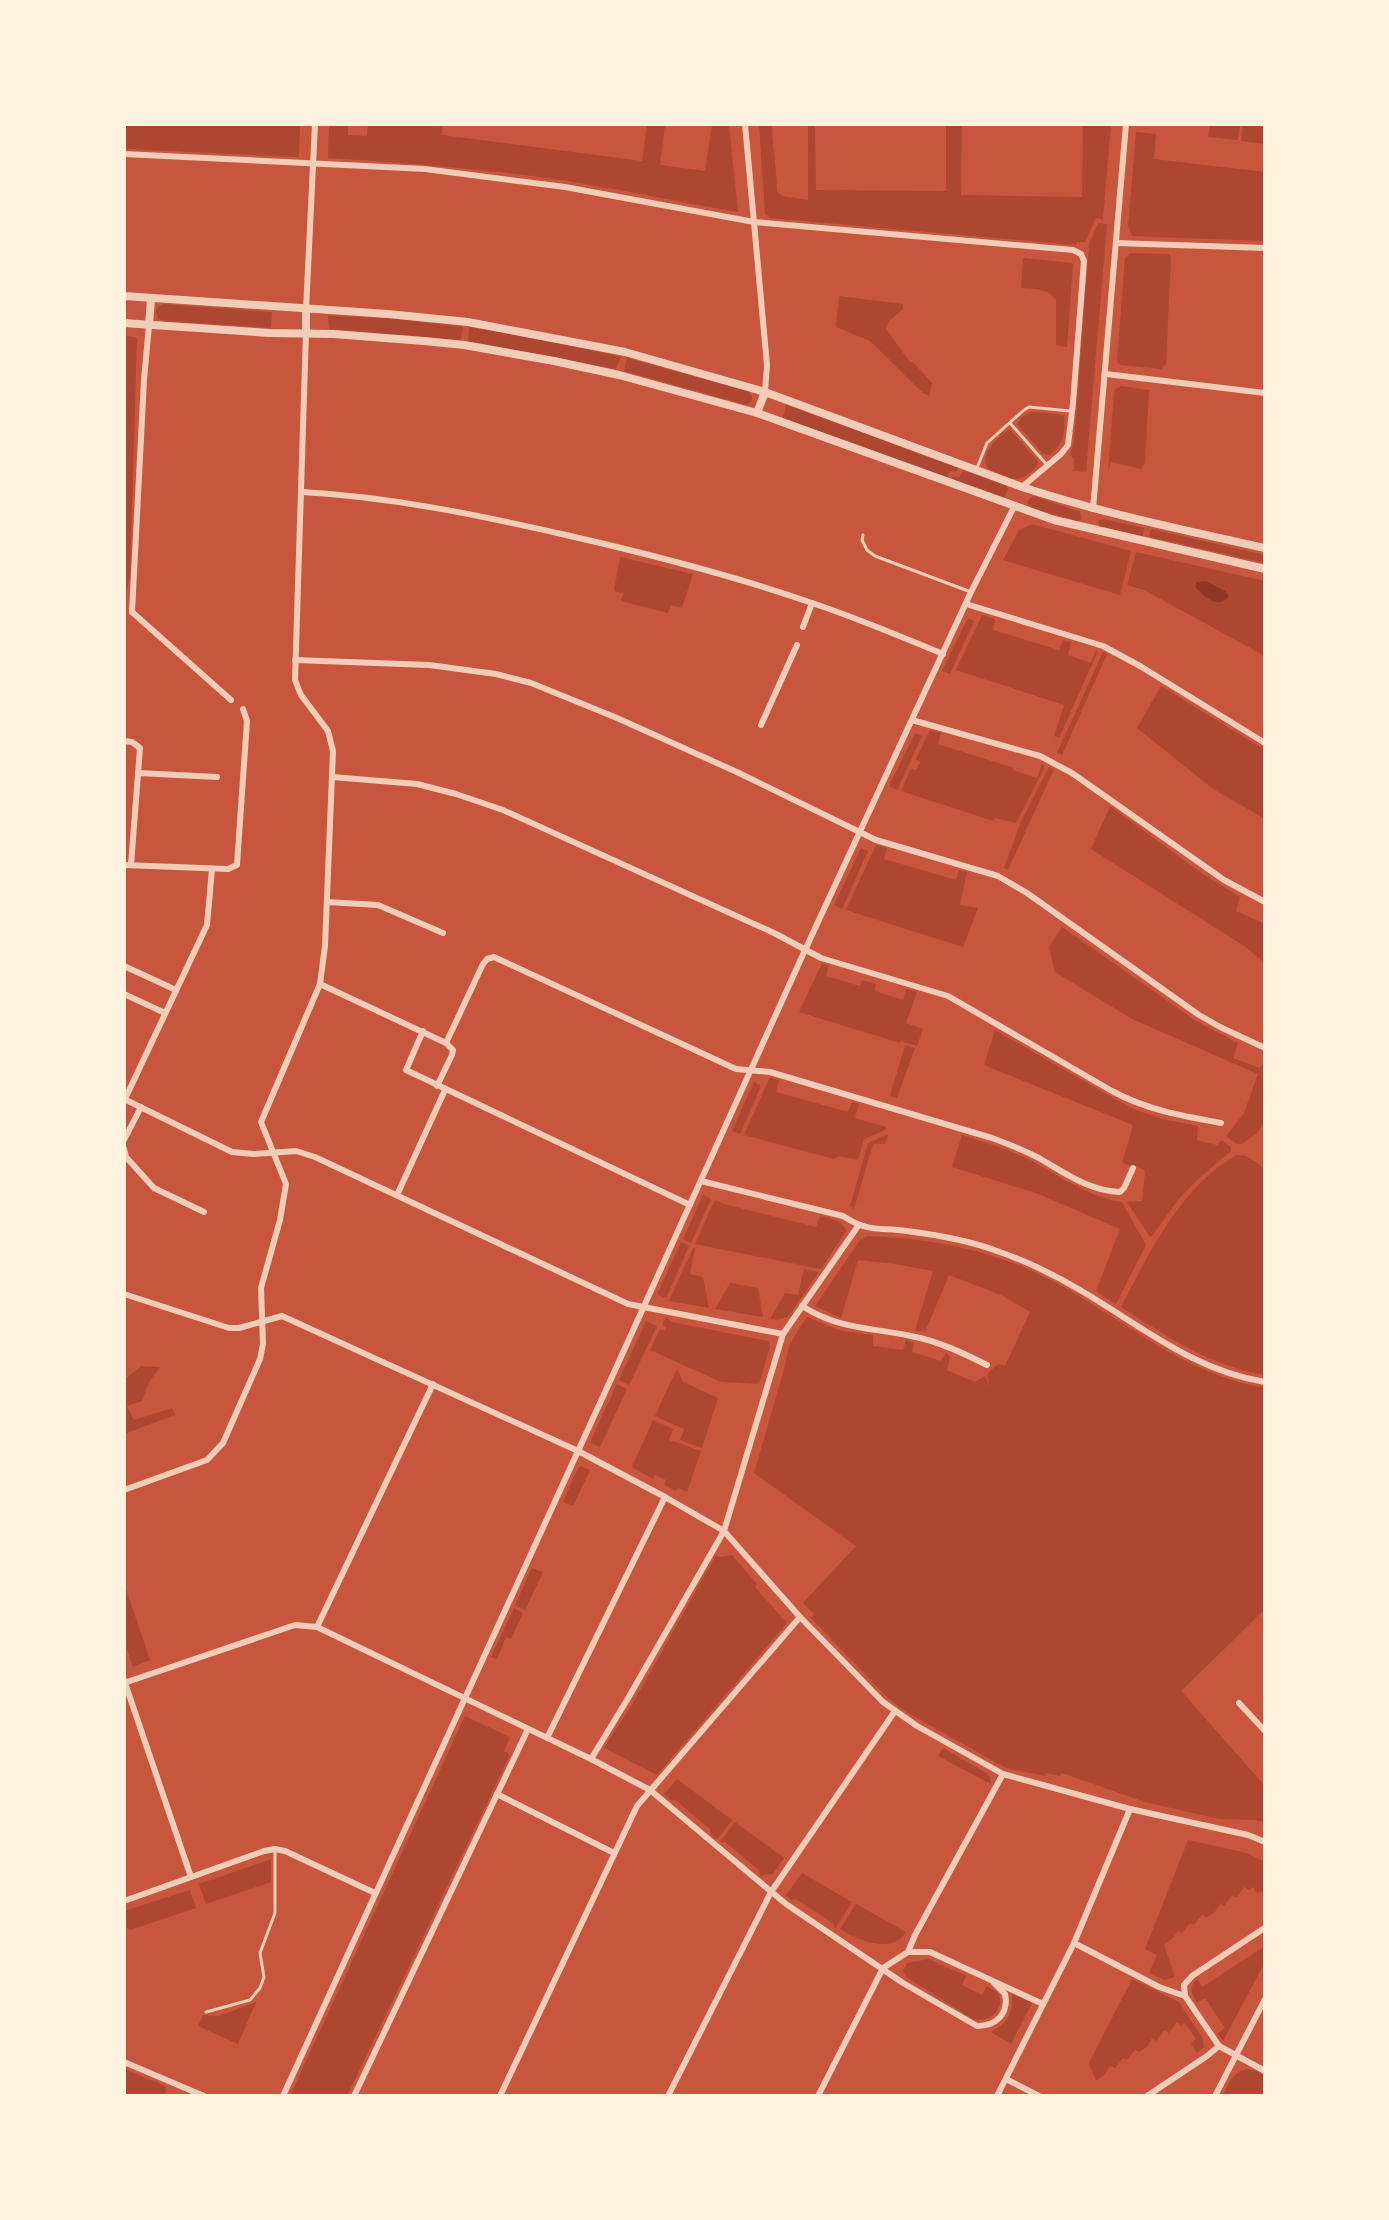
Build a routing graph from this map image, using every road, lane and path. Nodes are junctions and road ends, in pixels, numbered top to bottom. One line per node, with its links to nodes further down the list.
1 (315, 124): 5 (street)
2 (745, 124): 6 (street)
3 (1126, 124): 7 (street)
4 (124, 154): 5 (street)
5 (314, 162): 6 (street); 11 (street)
6 (754, 222): 16 (street); 18 (street)
7 (1116, 243): 8 (street); 15 (street)
8 (1265, 248)
9 (124, 296): 10 (street)
10 (151, 298): 11 (street); 13 (street)
11 (306, 310): 14 (street); 16 (street)
12 (124, 323): 13 (street)
13 (149, 325): 14 (street); 34 (street)
14 (306, 332): 19 (street); 24 (street)
15 (1106, 374): 17 (street); 26 (street)
16 (765, 392): 19 (street); 22 (street)
17 (1265, 393)
18 (1070, 411): 20 (lane); 21 (street)
19 (757, 413): 25 (street)
20 (1010, 422): 21 (lane); 22 (lane)
21 (1047, 465): 23 (street)
22 (976, 469): 23 (street)
23 (1022, 487): 25 (street); 26 (street)
24 (302, 492): 32 (street); 38 (street)
25 (1014, 507): 27 (street); 31 (street)
26 (1093, 509): 27 (street); 29 (street)
27 (1091, 530): 30 (street)
28 (863, 535): 31 (lane)
29 (1265, 548)
30 (1265, 569)
31 (971, 592): 33 (street)
32 (812, 603): 35 (street); 37 (street)
33 (966, 604): 37 (street); 44 (street)
34 (128, 612): 39 (street)
35 (803, 627)
36 (797, 645): 42 (street)
37 (943, 654): 41 (street)
38 (295, 660): 47 (street); 48 (street)
39 (231, 700)
40 (243, 709): 50 (street)
41 (912, 720): 48 (street); 52 (street)
42 (761, 725)
43 (124, 741): 45 (street)
44 (1265, 743)
45 (138, 773): 46 (street); 49 (street)
46 (217, 777)
47 (332, 777): 51 (street); 54 (street)
48 (861, 831): 54 (street); 62 (street)
49 (128, 865): 50 (street)
50 (212, 869): 57 (street)
51 (327, 902): 53 (street); 56 (street)
52 (1265, 902)
53 (443, 933)
54 (805, 950): 63 (street); 68 (street)
55 (124, 966): 57 (street)
56 (320, 984): 60 (street); 71 (street)
57 (176, 990): 59 (street)
58 (124, 994): 59 (street)
59 (165, 1013): 66 (street)
60 (423, 1031): 61 (street); 64 (street)
61 (446, 1043): 63 (street); 64 (street)
62 (1265, 1048)
63 (750, 1071): 72 (street); 73 (street)
64 (437, 1086): 65 (street)
65 (445, 1090): 74 (street); 75 (street)
66 (125, 1099): 67 (street)
67 (141, 1107): 69 (street); 71 (street)
68 (1221, 1123)
69 (124, 1140)
70 (124, 1149): 76 (street)
71 (273, 1153): 74 (street); 81 (street)
72 (1133, 1168)
73 (701, 1181): 75 (street); 77 (street)
74 (397, 1195): 80 (street)
75 (690, 1205): 80 (street)
76 (204, 1212)
77 (858, 1226): 79 (street); 84 (street)
78 (124, 1294): 81 (street)
79 (802, 1306): 82 (street); 83 (street)
80 (643, 1307): 82 (street); 86 (street)
81 (261, 1323): 85 (street); 87 (street)
82 (783, 1334): 89 (street)
83 (987, 1365)
84 (1265, 1382)
85 (433, 1384): 86 (street); 91 (street)
86 (578, 1451): 88 (street); 93 (street)
87 (124, 1490)
88 (665, 1497): 89 (street); 98 (street)
89 (724, 1531): 90 (street); 99 (street)
90 (800, 1617): 95 (street); 101 (street)
91 (317, 1627): 92 (street); 93 (street)
92 (124, 1682): 107 (street)
93 (465, 1698): 96 (street); 109 (street)
94 (1239, 1703): 97 (street)
95 (895, 1711): 100 (street); 108 (street)
96 (528, 1729): 98 (street); 102 (street)
97 (1265, 1731)
98 (547, 1738): 99 (street)
99 (591, 1759): 101 (street)
100 (1003, 1774): 103 (street); 113 (street)
101 (650, 1790): 106 (street); 108 (street)
102 (497, 1794): 106 (street); 127 (street)
103 (1130, 1809): 104 (street); 112 (street)
104 (1265, 1842)
105 (275, 1849): 107 (street); 109 (street); 119 (lane)
106 (614, 1853): 128 (street)
107 (191, 1877): 110 (street)
108 (771, 1892): 114 (street); 129 (street)
109 (375, 1893): 126 (street)
110 (124, 1901)
111 (1263, 1929): 116 (street)
112 (1074, 1943): 116 (street); 118 (street)
113 (908, 1952): 114 (street); 115 (street)
114 (883, 1968): 115 (street); 130 (street)
115 (994, 1983): 118 (street)
116 (1185, 1996): 120 (street)
117 (1265, 1999): 121 (street)
118 (1043, 2004): 124 (street)
119 (206, 2012)
120 (1219, 2046): 121 (street); 133 (street)
121 (1236, 2054): 123 (street); 134 (street)
122 (124, 2062): 125 (street)
123 (1265, 2071)
124 (1006, 2079): 131 (street); 132 (street)
125 (204, 2096)
126 (283, 2096)
127 (354, 2096)
128 (500, 2096)
129 (668, 2096)
130 (818, 2096)
131 (997, 2096)
132 (1039, 2096)
133 (1147, 2096)
134 (1215, 2096)

